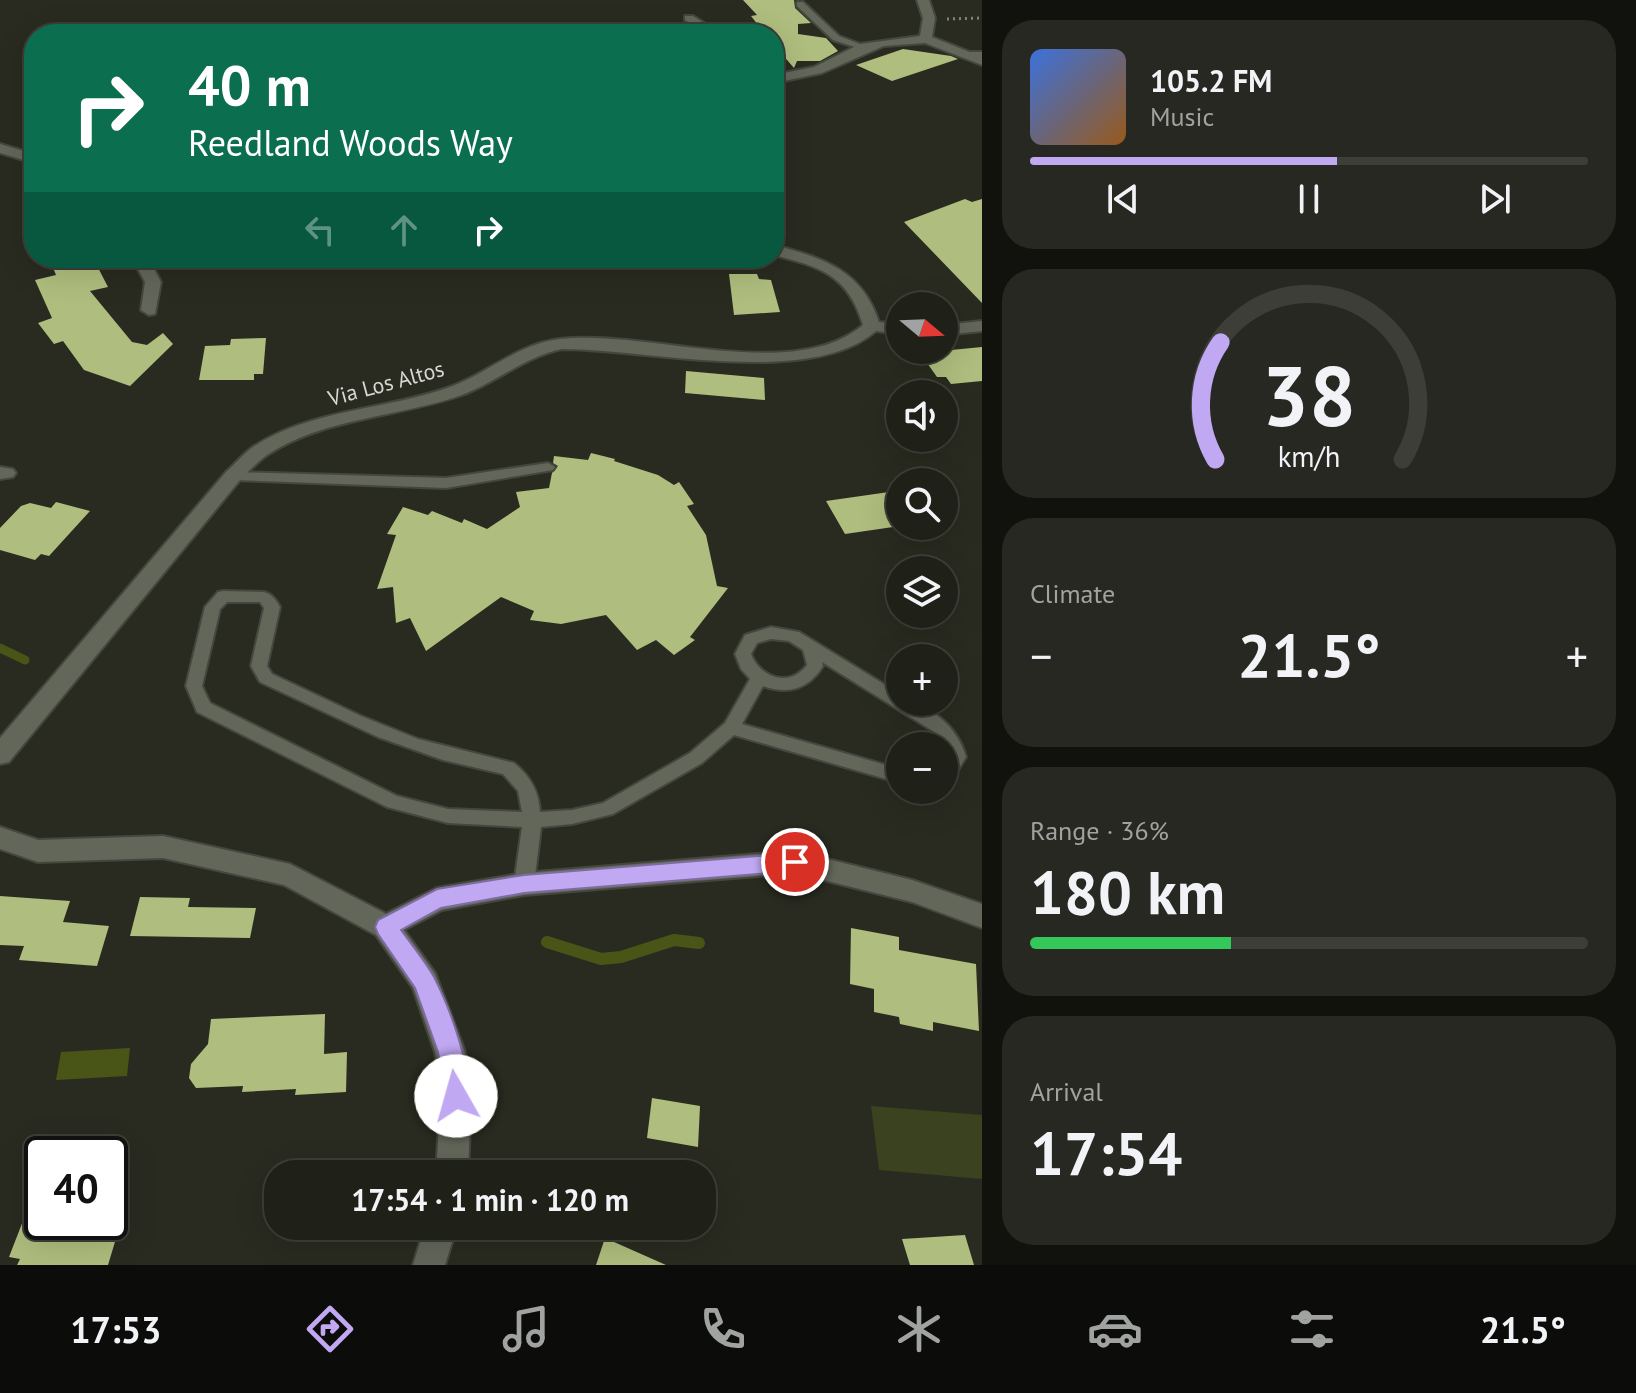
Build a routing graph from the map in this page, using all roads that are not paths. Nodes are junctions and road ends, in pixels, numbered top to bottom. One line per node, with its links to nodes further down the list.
1 (923, 0): 5 (street)
2 (800, 4): 6 (lane)
3 (689, 18): 4 (street)
4 (699, 24)
5 (926, 39): 6 (street); 7 (street)
6 (864, 47): 8 (street)
7 (982, 58)
8 (784, 77)
9 (0, 148): 10 (street)
10 (24, 156)
11 (784, 253): 14 (street)
12 (145, 268): 13 (street)
13 (149, 310)
14 (872, 326): 16 (street); 19 (street, Via Los Altos)
15 (982, 326): 17 (street)
16 (886, 328)
17 (958, 329)
18 (548, 467): 19 (lane)
19 (233, 476): 24 (street, Via Los Altos)
20 (811, 649): 21 (lane); 21 (lane); 23 (lane)
21 (759, 678): 22 (lane)
22 (731, 728): 25 (lane); 26 (lane)
23 (945, 732)
24 (0, 755)
25 (886, 772)
26 (533, 820): 26 (lane); 28 (lane)
27 (0, 838): 30 (street)
28 (524, 884): 29 (street); 30 (street)
29 (982, 916)
30 (386, 927): 31 (street)
31 (453, 1160)
32 (437, 1240): 33 (street)
33 (429, 1265)

